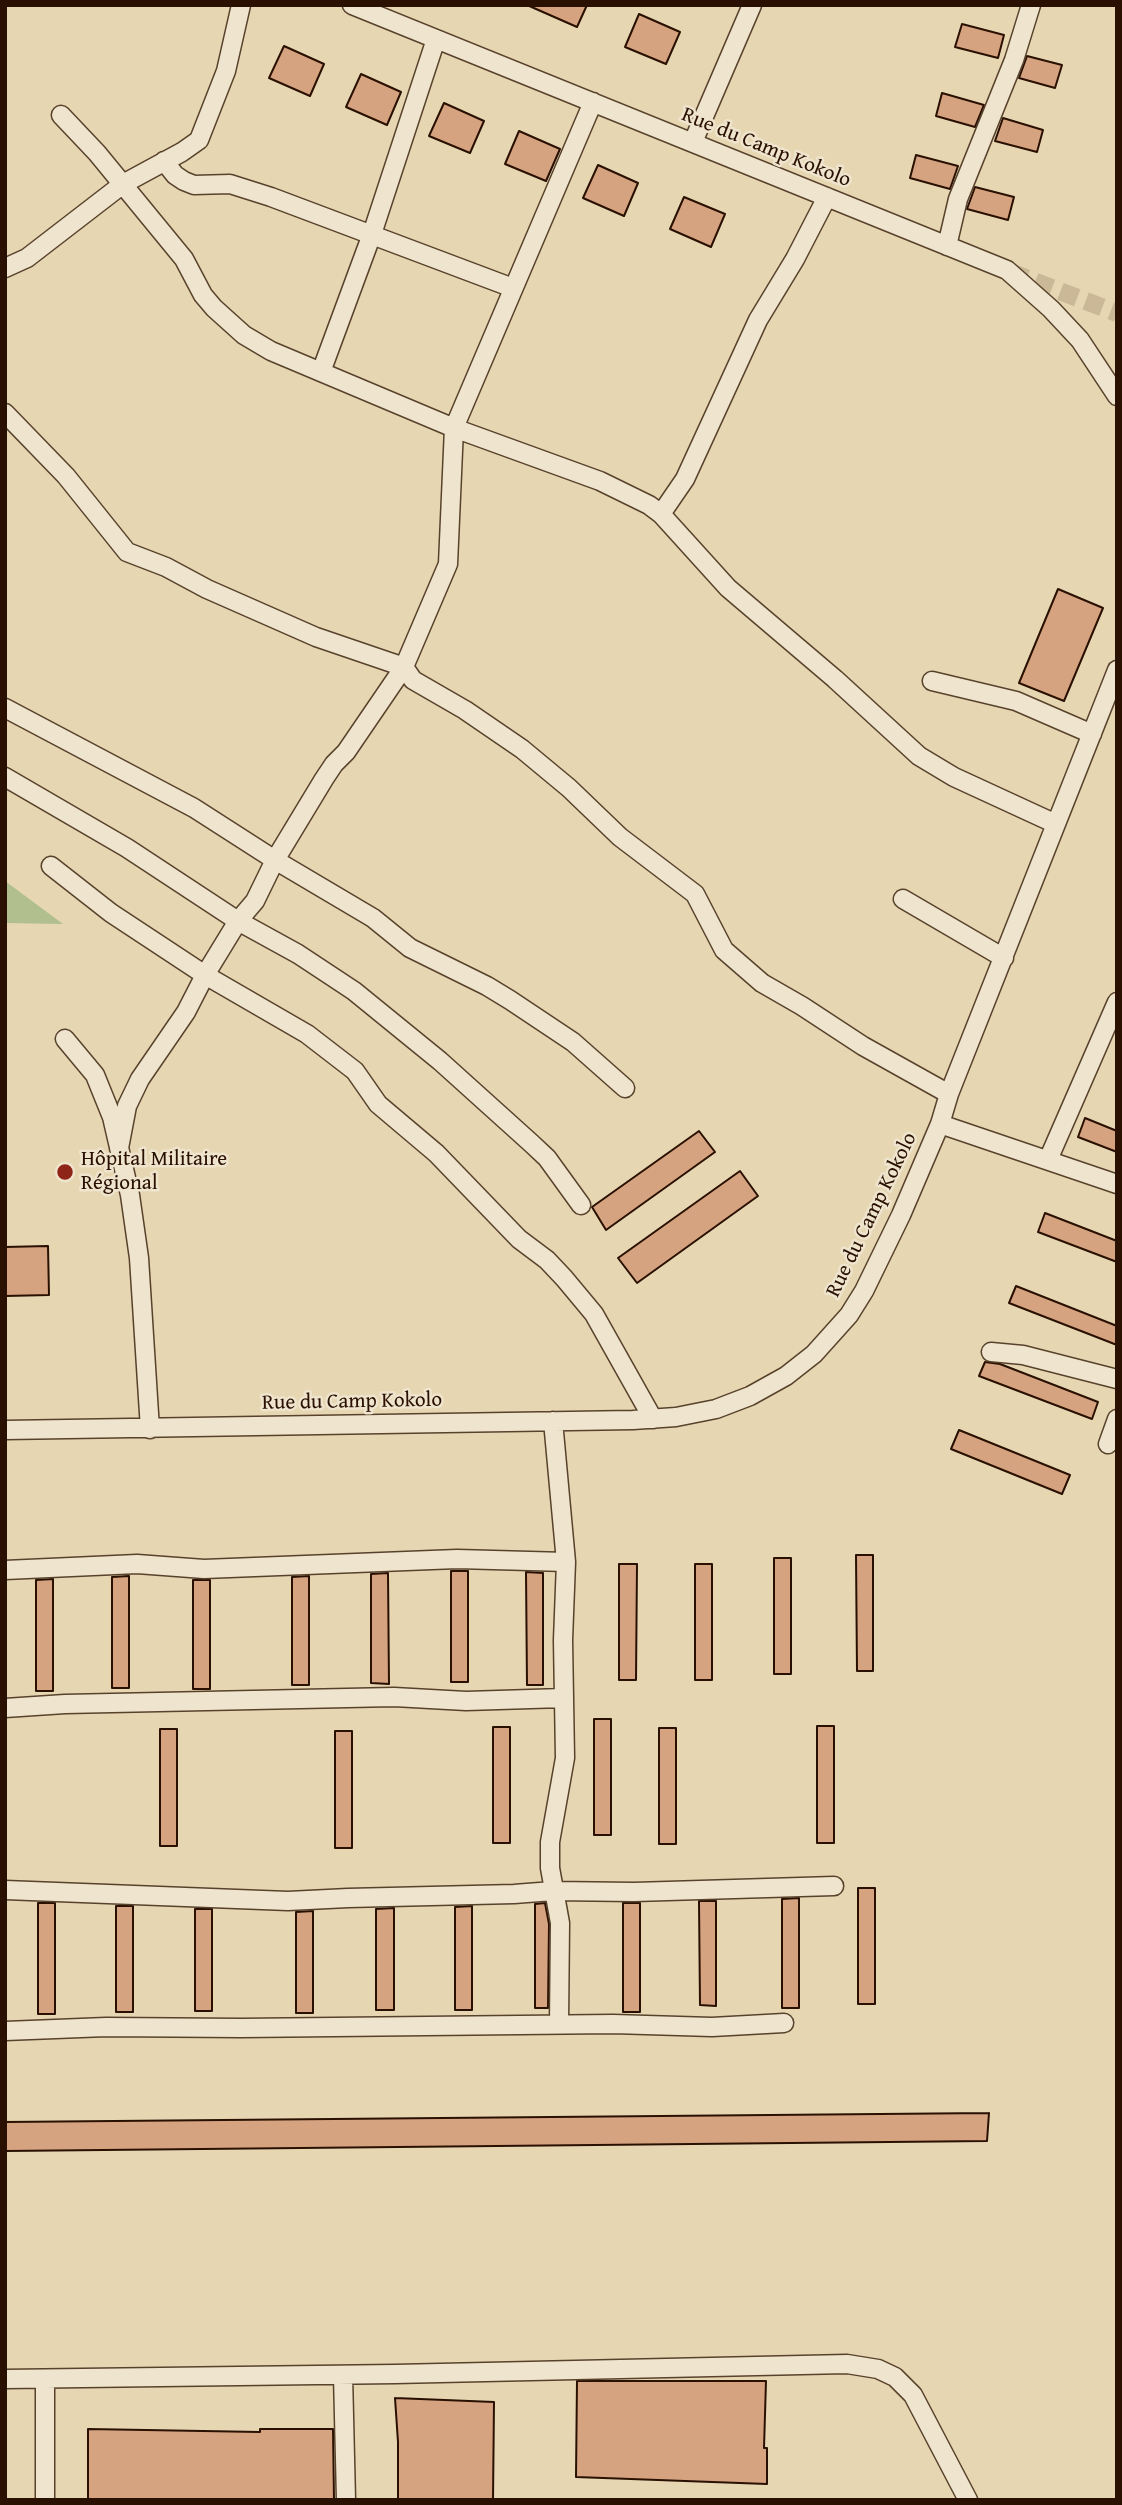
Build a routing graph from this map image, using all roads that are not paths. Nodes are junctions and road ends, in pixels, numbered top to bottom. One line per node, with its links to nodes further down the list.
1 (241, 5): 9 (street)
2 (352, 5): 5 (street, Rue du Camp Kokolo)
3 (752, 5): 8 (street)
4 (1031, 5): 13 (street)
5 (436, 39): 6 (street, Rue du Camp Kokolo); 12 (street)
6 (593, 102): 8 (street, Rue du Camp Kokolo); 15 (street)
7 (61, 115): 10 (street)
8 (693, 142): 11 (street, Rue du Camp Kokolo)
9 (164, 162): 10 (street); 12 (street)
10 (123, 184): 14 (street); 16 (street)
11 (827, 197): 13 (street, Rue du Camp Kokolo); 20 (street)
12 (372, 234): 15 (street); 16 (street)
13 (947, 246): 17 (street, Rue du Camp Kokolo)
14 (5, 268)
15 (513, 288): 19 (street)
16 (321, 372): 19 (street)
17 (1117, 396)
18 (5, 414): 21 (street)
19 (454, 428): 20 (street); 21 (street)
20 (661, 514): 27 (street)
21 (404, 667): 28 (street); 37 (street)
22 (1117, 670): 25 (street, Rue du Camp Kokolo)
23 (932, 681): 25 (street)
24 (5, 708): 28 (street)
25 (1092, 734): 27 (street, Rue du Camp Kokolo)
26 (5, 777): 31 (street)
27 (1056, 824): 32 (street, Rue du Camp Kokolo)
28 (275, 860): 31 (street); 36 (street)
29 (51, 866): 33 (street)
30 (903, 899): 32 (street)
31 (238, 921): 33 (street); 42 (street)
32 (1004, 958): 37 (street, Rue du Camp Kokolo)
33 (205, 975): 39 (street); 45 (street)
34 (1117, 1002): 40 (street)
35 (65, 1039): 39 (street)
36 (625, 1088)
37 (949, 1094): 38 (street, Rue du Camp Kokolo)
38 (940, 1124): 40 (street); 45 (street, Rue du Camp Kokolo)
39 (119, 1148): 48 (street)
40 (1048, 1160): 41 (street)
41 (1117, 1184)
42 (581, 1205)
43 (991, 1352): 44 (street)
44 (1117, 1379)
45 (653, 1419): 47 (street, Rue du Camp Kokolo)
46 (1117, 1419): 50 (street)
47 (553, 1422): 48 (street, Rue du Camp Kokolo); 51 (street)
48 (150, 1429): 49 (street, Rue du Camp Kokolo)
49 (5, 1430)
50 (1108, 1444)
51 (566, 1562): 52 (street); 53 (street)
52 (5, 1570)
53 (563, 1699): 54 (street); 57 (street)
54 (5, 1708)
55 (834, 1886): 57 (street)
56 (5, 1890): 57 (street)
57 (553, 1891): 59 (street)
58 (784, 2023): 59 (street)
59 (559, 2024): 60 (street)
60 (5, 2031)
61 (343, 2375): 63 (street); 65 (street); 66 (street)
62 (5, 2379): 63 (street)
63 (45, 2379): 64 (street)
64 (45, 2500)
65 (346, 2500)
66 (968, 2500)

